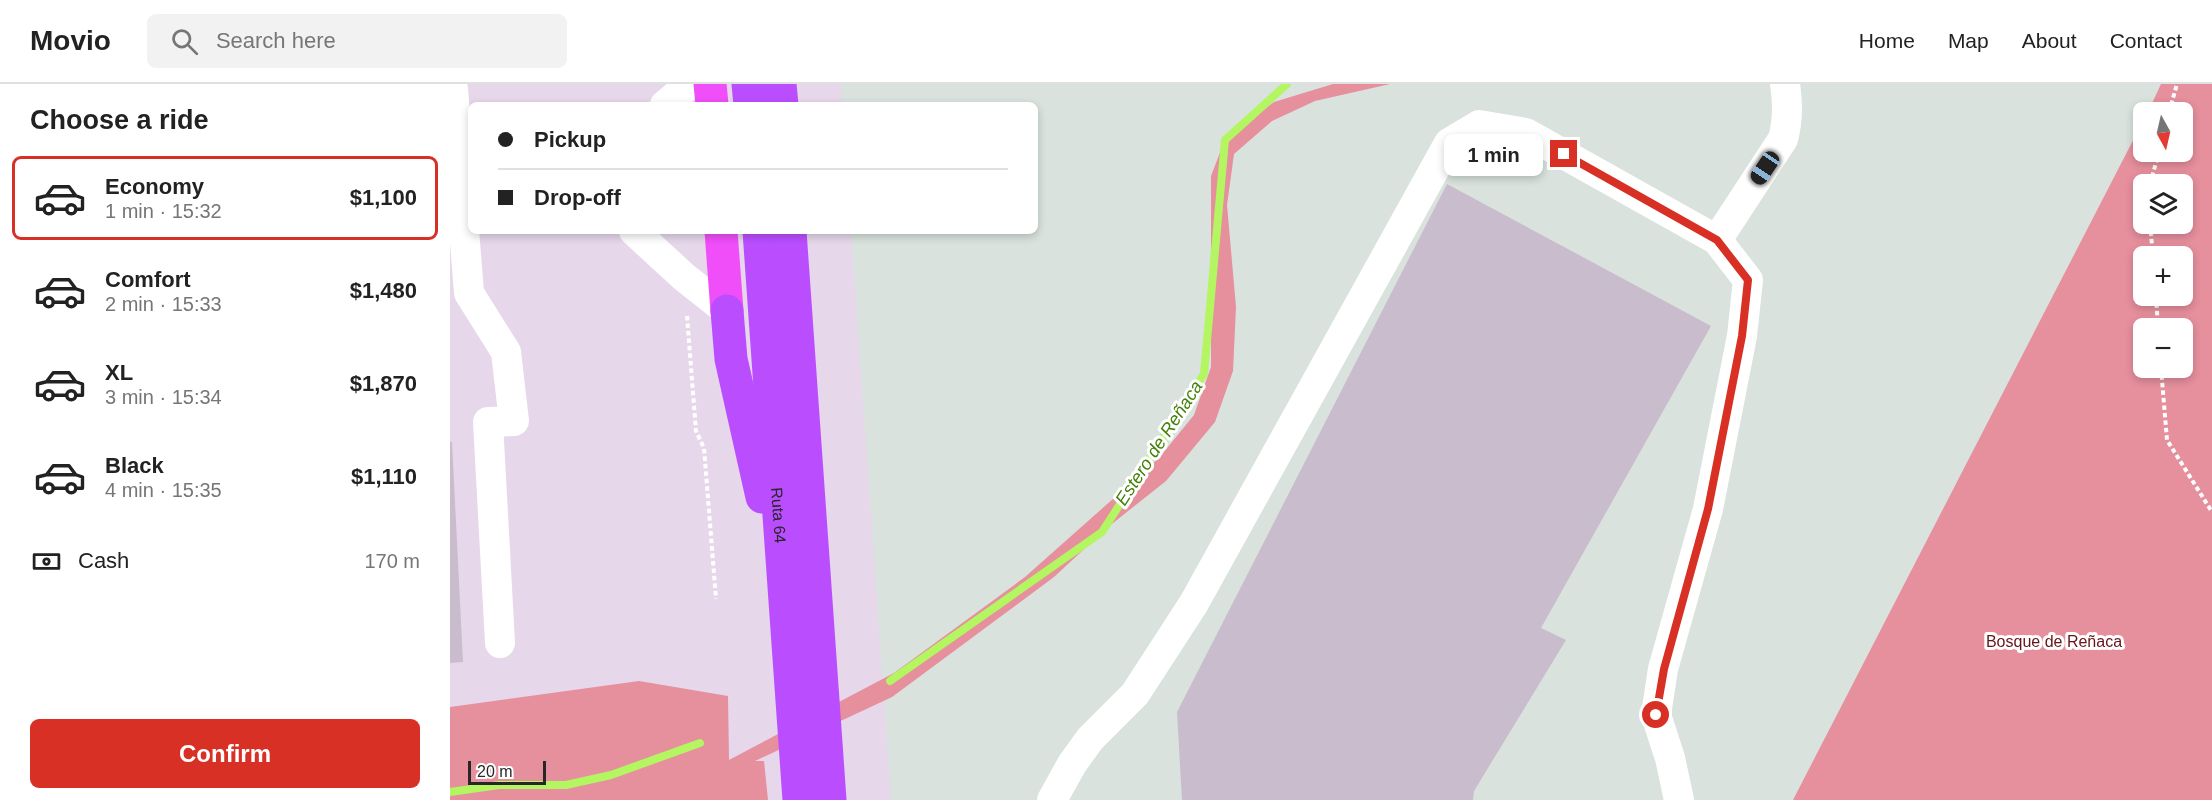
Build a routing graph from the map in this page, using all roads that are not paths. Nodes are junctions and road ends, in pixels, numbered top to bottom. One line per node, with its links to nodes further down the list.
1 (690, 84): 7 (lane)
2 (710, 84): 8 (main road)
3 (748, 84): 9 (highway)
4 (780, 84): 10 (highway)
5 (1785, 84): 17 (lane)
6 (453, 89): 11 (lane)
7 (669, 102)
8 (712, 102)
9 (750, 102)
10 (782, 102)
11 (468, 186)
12 (475, 234): 20 (lane)
13 (637, 234): 18 (lane)
14 (721, 234): 18 (main road)
15 (759, 234): 19 (highway, Ruta 64)
16 (790, 234): 22 (highway, Ruta 64)
17 (1717, 240): 23 (lane); 24 (lane)
18 (727, 311): 19 (highway)
19 (788, 637): 21 (highway, Ruta 64)
20 (500, 643)
21 (799, 800)
22 (830, 800)
23 (1052, 800)
24 (1679, 800)

